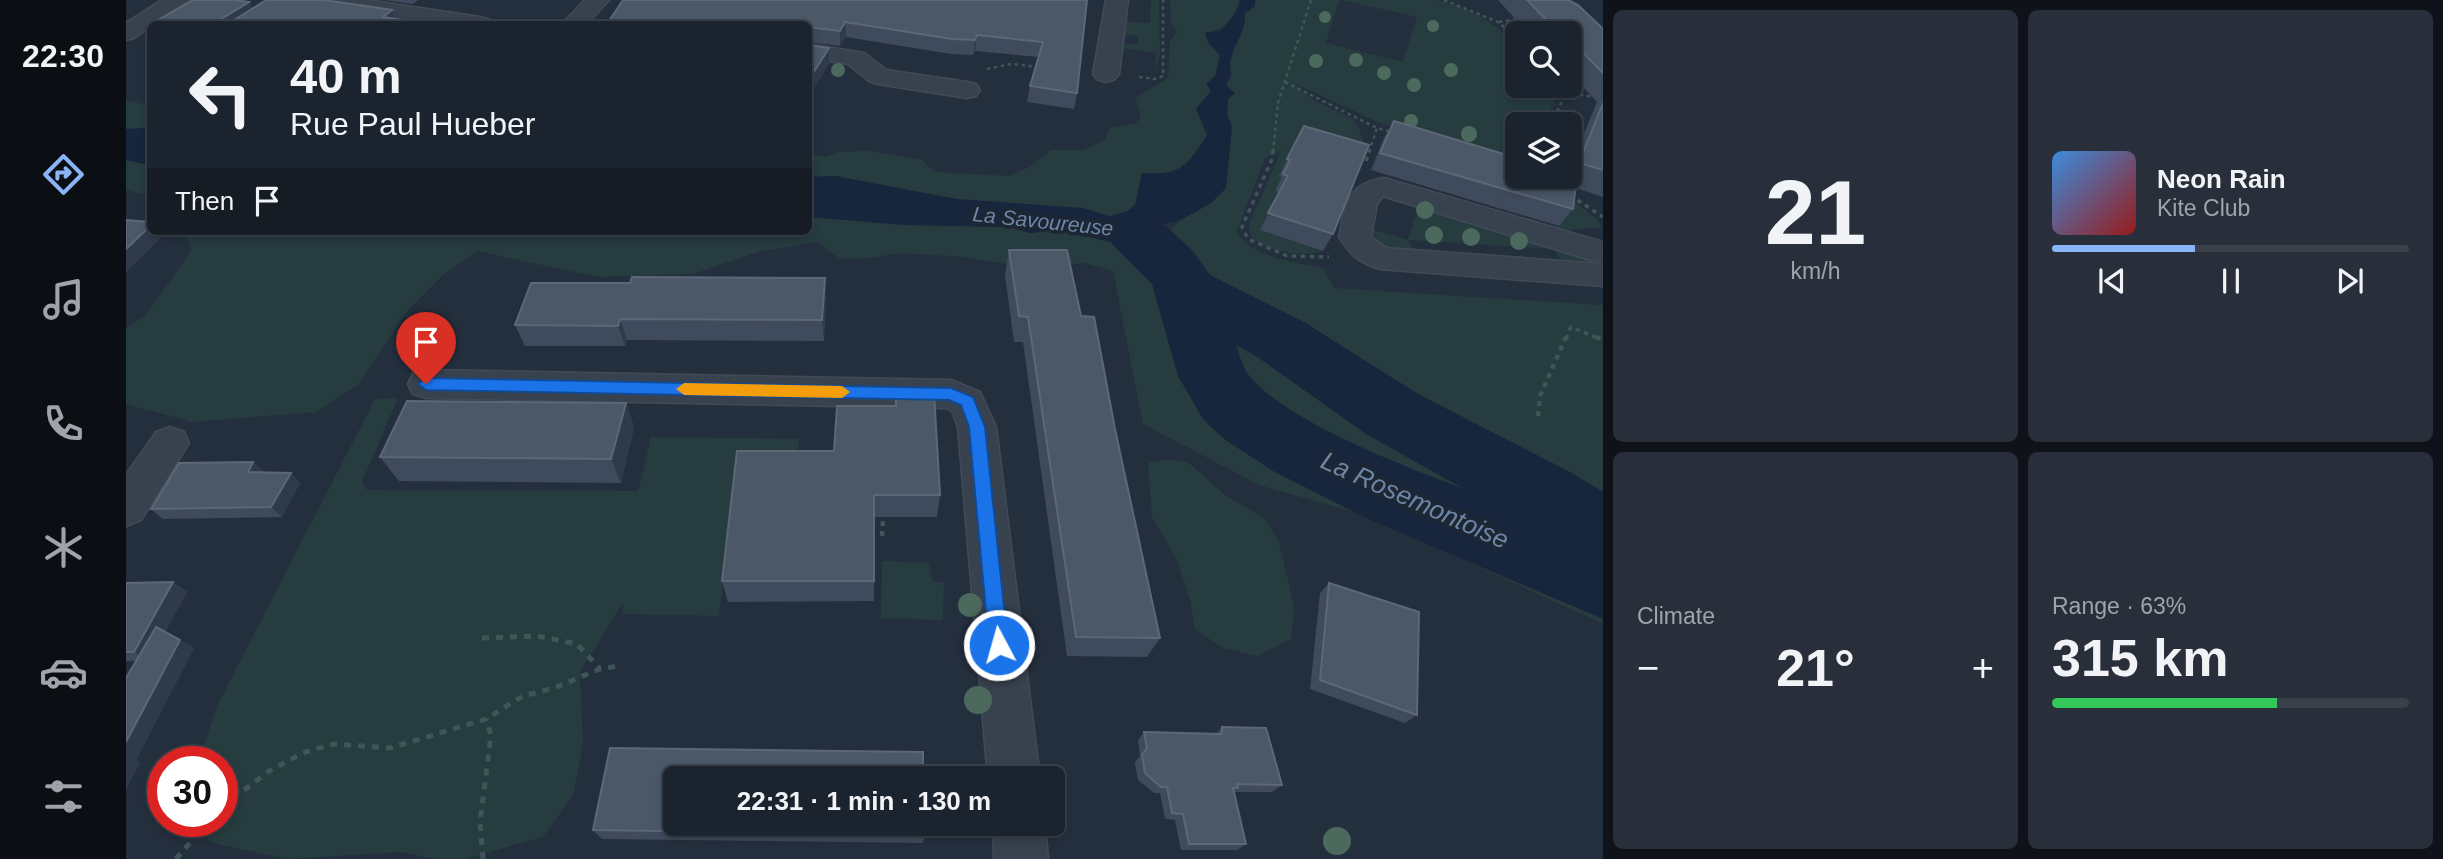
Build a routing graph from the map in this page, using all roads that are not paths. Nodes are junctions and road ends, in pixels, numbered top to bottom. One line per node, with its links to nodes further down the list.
1 (178, 0): 7 (street)
2 (323, 0): 5 (street)
3 (598, 0): 6 (street)
4 (1117, 0): 9 (street)
5 (460, 21)
6 (577, 21)
7 (126, 33)
8 (812, 52): 10 (street)
9 (1106, 74)
10 (967, 90)
11 (1603, 253): 12 (street)
12 (1603, 275)
13 (426, 384): 16 (street)
14 (170, 443): 15 (street)
15 (126, 508)
16 (1013, 766)
17 (1020, 836): 18 (street)
18 (1021, 859)

